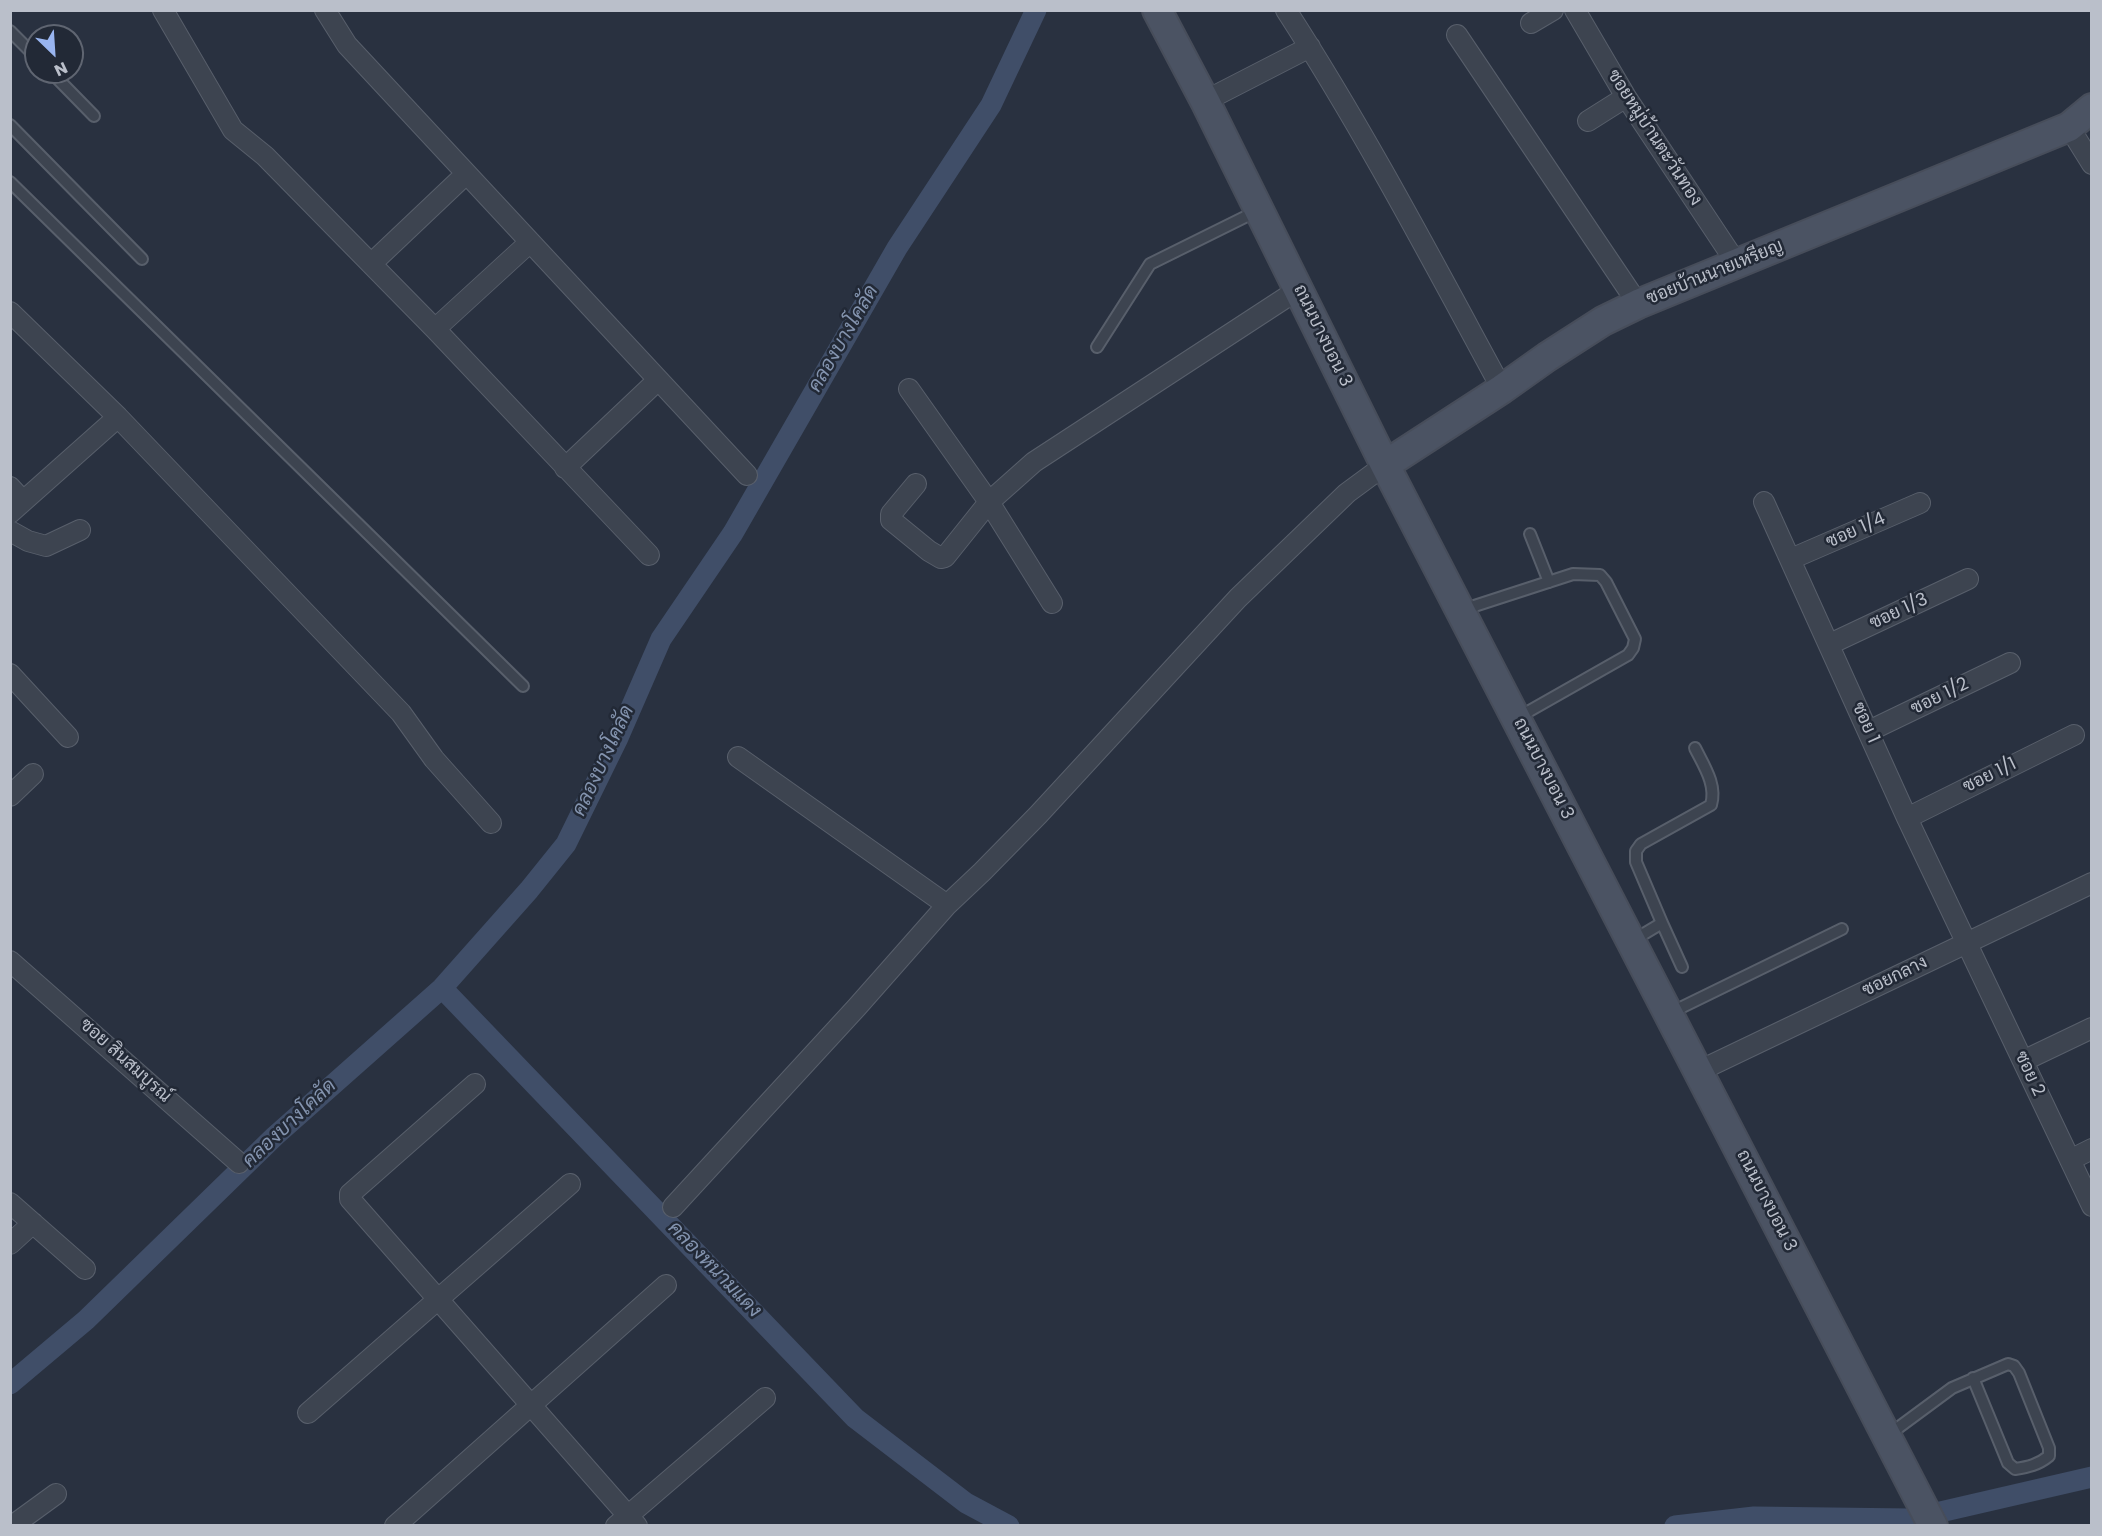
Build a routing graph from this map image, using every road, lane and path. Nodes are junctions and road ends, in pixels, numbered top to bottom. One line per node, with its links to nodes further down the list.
1 (163, 10): 26 (street)
2 (325, 10): 21 (street)
3 (1157, 10): 14 (main road, ถนนบางบอน 3)
4 (1286, 10): 11 (street)
5 (1553, 10): 7 (street)
6 (1575, 10): 13 (street, ซอยหมู่บ้านตะวันทอง)
7 (1531, 23)
8 (10, 31): 10 (lane)
9 (1457, 35): 29 (street)
10 (24, 45)
11 (1310, 47): 14 (street); 35 (street)
12 (63, 84): 16 (lane)
13 (1626, 97): 17 (street); 27 (street, ซอยหมู่บ้านตะวันทอง)
14 (1205, 101): 23 (main road, ถนนบางบอน 3)
15 (2091, 108): 19 (main road, ซอยบ้านนายเหรียญ)
16 (94, 116)
17 (1588, 121)
18 (10, 125): 25 (lane)
19 (2070, 128): 20 (street); 27 (main road, ซอยบ้านนายเหรียญ)
20 (2091, 164)
21 (466, 174): 24 (street); 26 (street)
22 (10, 182): 57 (lane)
23 (1259, 210): 28 (main road, ถนนบางบอน 3); 32 (lane)
24 (530, 243): 31 (street); 33 (street)
25 (142, 259)
26 (371, 264): 31 (street)
27 (1737, 264): 29 (main road, ซอยบ้านนายเหรียญ)
28 (1299, 289): 37 (main road, ถนนบางบอน 3); 42 (street)
29 (1638, 304): 35 (main road, ซอยบ้านนายเหรียญ)
30 (10, 312): 36 (street)
31 (435, 329): 38 (street)
32 (1097, 346)
33 (658, 380): 38 (street); 39 (street)
34 (909, 389): 42 (street)
35 (1502, 389): 37 (main road, ซอยบ้านนายเหรียญ)
36 (118, 417): 41 (street); 67 (street)
37 (1385, 465): 53 (main road, ถนนบางบอน 3); 69 (street)
38 (565, 468): 48 (street)
39 (747, 475)
40 (916, 484): 42 (street)
41 (15, 500)
42 (989, 502): 52 (street)
43 (1764, 502): 49 (street, ซอย 1)
44 (1920, 503): 49 (street, ซอย 1/4)
45 (80, 530): 46 (street)
46 (10, 531)
47 (1530, 534): 51 (lane)
48 (649, 555)
49 (1791, 559): 54 (street, ซอย 1)
50 (1968, 579): 54 (street, ซอย 1/3)
51 (1549, 582): 53 (lane); 58 (lane)
52 (1052, 603)
53 (1461, 610): 58 (main road, ถนนบางบอน 3)
54 (1830, 644): 59 (street, ซอย 1)
55 (2010, 663): 59 (street, ซอย 1/2)
56 (10, 674): 61 (street)
57 (523, 686)
58 (1517, 718): 72 (main road, ถนนบางบอน 3)
59 (1869, 731): 66 (street, ซอย 1)
60 (2074, 735): 66 (street, ซอย 1/1)
61 (68, 737)
62 (1695, 747): 70 (lane)
63 (738, 757): 69 (street)
64 (33, 774): 65 (street)
65 (10, 796)
66 (1907, 818): 73 (street, ซอย 1)
67 (491, 823)
68 (2091, 882): 73 (street, ซอยกลาง)
69 (947, 904): 87 (street)
70 (1662, 923): 72 (lane); 75 (lane)
71 (1842, 929): 76 (lane)
72 (1632, 941): 76 (main road, ถนนบางบอน 3)
73 (1967, 943): 78 (street, ซอย 2); 79 (street, ซอยกลาง)
74 (10, 961): 83 (street, ซอย สินสมบูรณ์)
75 (1682, 967)
76 (1669, 1013): 79 (main road, ถนนบางบอน 3)
77 (2091, 1028): 78 (street)
78 (2023, 1061): 82 (street, ซอย 2)
79 (1699, 1071): 97 (main road, ถนนบางบอน 3)
80 (475, 1084): 92 (street)
81 (2091, 1149): 82 (street)
82 (2070, 1160): 86 (street, ซอย 2)
83 (239, 1163)
84 (570, 1184): 92 (street)
85 (10, 1203): 88 (street)
86 (2091, 1206)
87 (674, 1207)
88 (33, 1223): 89 (street); 90 (street)
89 (10, 1244)
90 (85, 1269)
91 (666, 1284): 95 (street)
92 (437, 1300): 95 (street); 96 (street)
93 (1973, 1378): 93 (lane); 97 (lane)
94 (765, 1398): 99 (street)
95 (531, 1405): 99 (street); 101 (street)
96 (308, 1413)
97 (1887, 1436): 102 (main road, ถนนบางบอน 3)
98 (56, 1494): 100 (street)
99 (627, 1522)
100 (12, 1526)
101 (395, 1526)
102 (1933, 1526)

